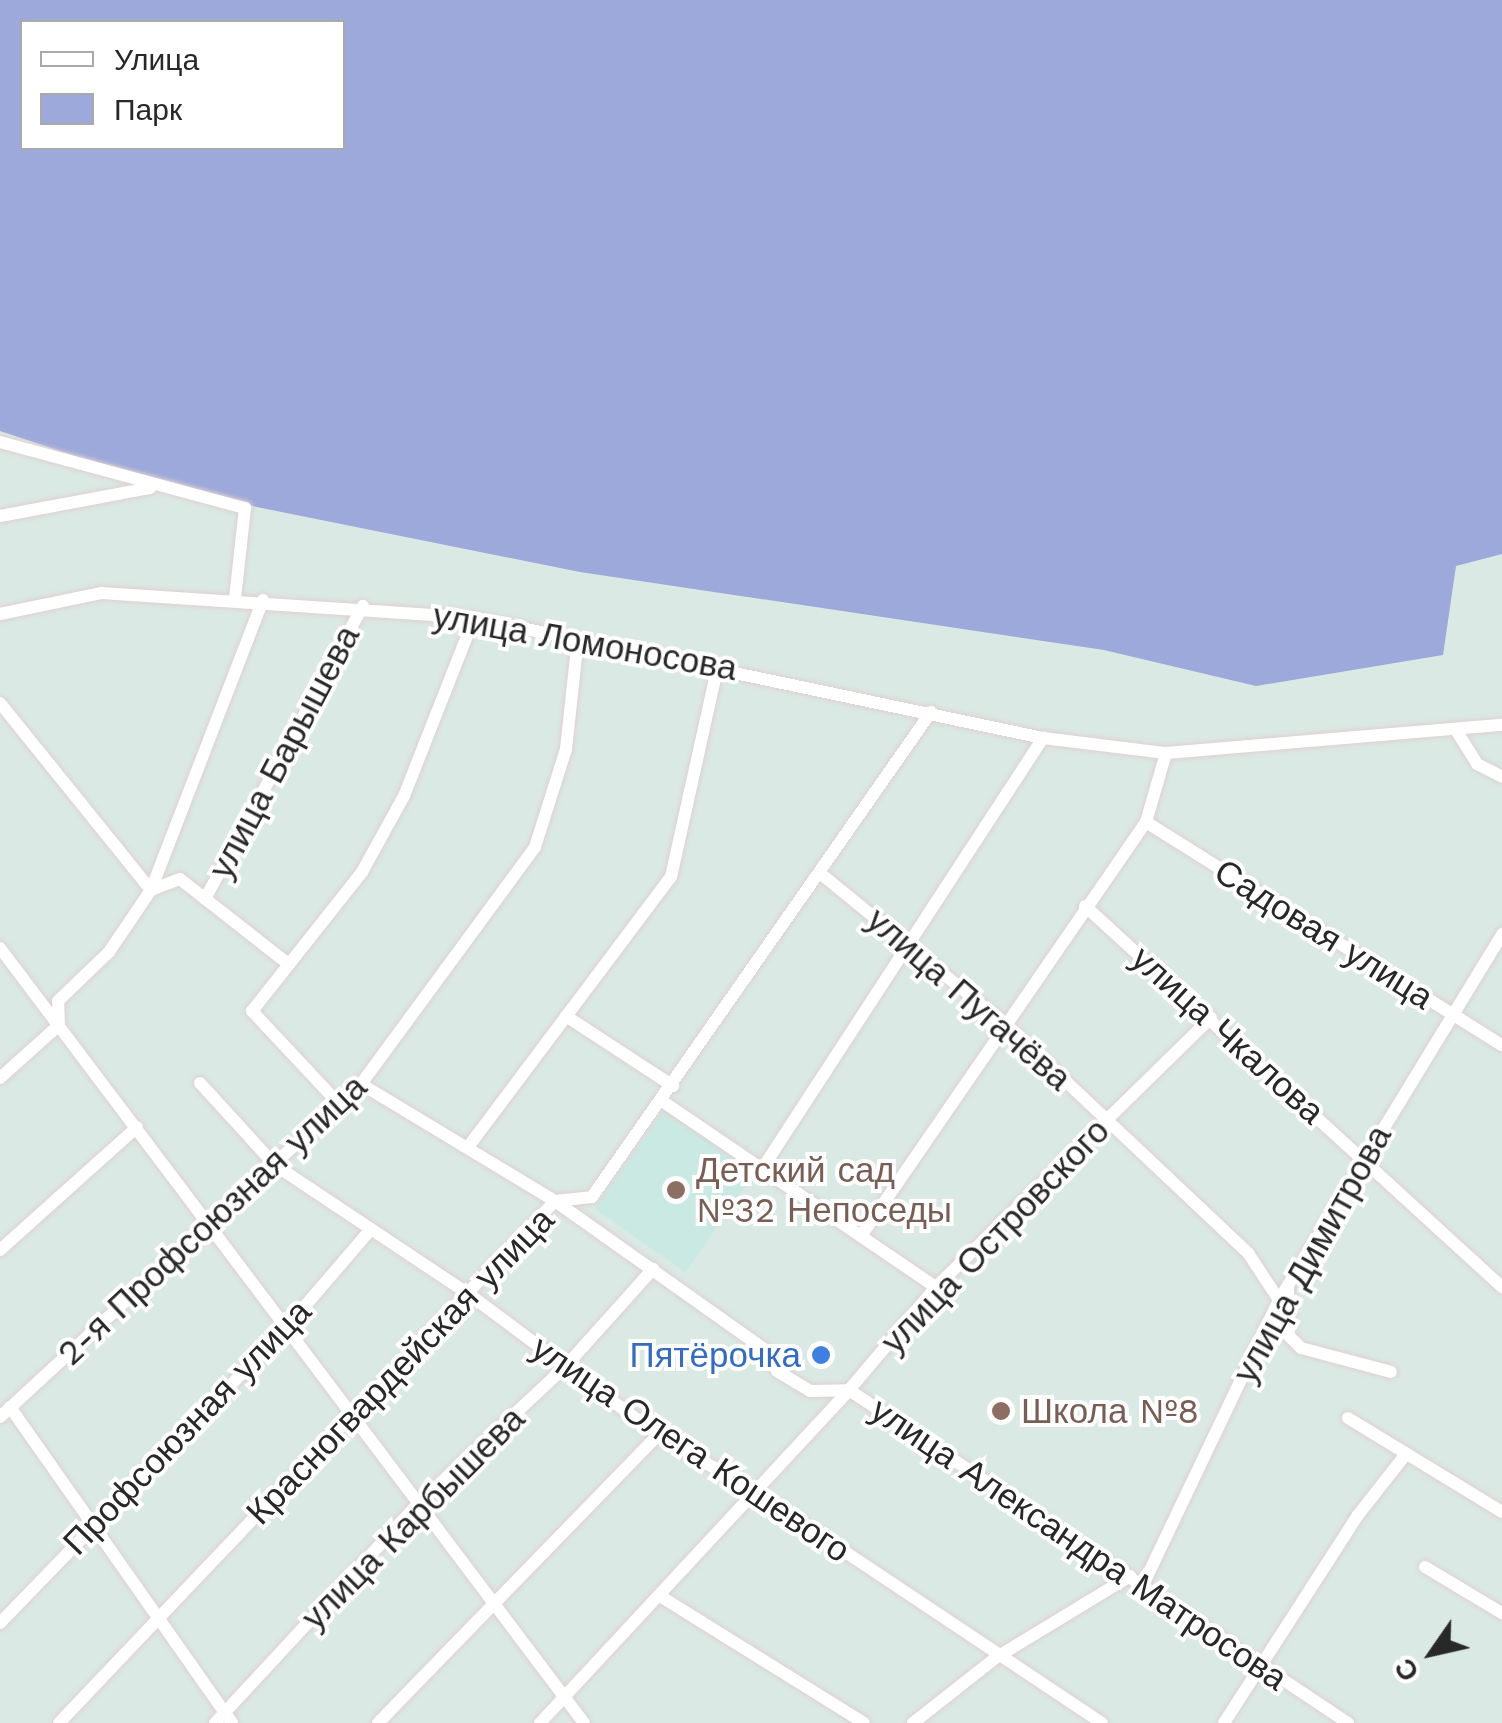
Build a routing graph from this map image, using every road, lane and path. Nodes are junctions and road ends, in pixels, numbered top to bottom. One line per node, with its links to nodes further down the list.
1 (0, 442): 2 (street)
2 (153, 487): 3 (street); 4 (street)
3 (0, 516)
4 (235, 599): 5 (street, улица Ломоносова); 7 (street, улица Ломоносова)
5 (262, 600): 6 (street, улица Ломоносова); 20 (street)
6 (363, 606): 8 (street, улица Ломоносова); 21 (street, улица Барышева)
7 (0, 614)
8 (474, 618): 9 (street, улица Ломоносова); 26 (street)
9 (578, 639): 10 (street, улица Ломоносова); 35 (street, 2-я Профсоюзная улица)
10 (718, 665): 12 (street, улица Ломоносова); 28 (street)
11 (0, 703): 20 (street)
12 (931, 712): 15 (street, улица Ломоносова); 19 (street, Красногвардейская улица)
13 (1502, 725): 14 (street, улица Ломоносова)
14 (1456, 730): 16 (street, улица Ломоносова); 17 (street)
15 (1043, 738): 16 (street, улица Ломоносова); 24 (street)
16 (1166, 753): 18 (street)
17 (1502, 778)
18 (1146, 822): 22 (street); 27 (street, Садовая улица)
19 (821, 874): 24 (street, улица Пугачёва); 36 (street, Красногвардейская улица)
20 (151, 890): 21 (street); 31 (street)
21 (205, 899): 26 (street)
22 (1085, 906): 29 (street, улица Чкалова); 30 (street)
23 (1502, 934): 27 (street, улица Димитрова)
24 (913, 945): 30 (street, улица Пугачёва); 44 (street)
25 (0, 948): 31 (street)
26 (287, 964): 38 (street)
27 (1452, 1014): 32 (street, Садовая улица); 42 (street, улица Димитрова)
28 (566, 1016): 36 (street); 41 (street)
29 (1211, 1018): 39 (street, улица Островского); 42 (street, улица Чкалова)
30 (1005, 1024): 39 (street, улица Пугачёва); 48 (street)
31 (59, 1025): 33 (street); 40 (street)
32 (1502, 1044)
33 (0, 1078)
34 (200, 1083): 43 (street, улица Олега Кошевого)
35 (361, 1084): 38 (street, 2-я Профсоюзная улица); 41 (street, улица Александра Матросова)
36 (673, 1086): 37 (street, Красногвардейская улица)
37 (662, 1101): 44 (street); 45 (street, Красногвардейская улица)
38 (340, 1105): 43 (street, 2-я Профсоюзная улица)
39 (1106, 1121): 53 (street, улица Островского); 55 (street, улица Пугачёва)
40 (138, 1127): 46 (street); 49 (street)
41 (468, 1147): 45 (street, улица Александра Матросова)
42 (1363, 1156): 51 (street, улица Димитрова); 52 (street, улица Чкалова)
43 (276, 1165): 46 (street, 2-я Профсоюзная улица); 47 (street, улица Олега Кошевого)
44 (762, 1169): 48 (street)
45 (555, 1201): 50 (street, улица Александра Матросова); 54 (street, Красногвардейская улица)
46 (212, 1225): 56 (street); 60 (street, 2-я Профсоюзная улица)
47 (370, 1229): 54 (street, улица Олега Кошевого); 56 (street, Профсоюзная улица)
48 (861, 1236): 53 (street)
49 (0, 1250)
50 (652, 1269): 57 (street, улица Карбышева); 59 (street, улица Александра Матросова)
51 (1288, 1286): 55 (street, улица Димитрова); 58 (street)
52 (1502, 1287)
53 (936, 1288): 59 (street, улица Островского)
54 (470, 1295): 57 (street, улица Олега Кошевого); 61 (street, Красногвардейская улица)
55 (1279, 1300): 71 (street, улица Димитрова)
56 (287, 1327): 61 (street); 68 (street, Профсоюзная улица)
57 (565, 1366): 63 (street, улица Олега Кошевого); 66 (street, улица Карбышева)
58 (1391, 1372)
59 (849, 1390): 65 (street, улица Островского); 70 (street, улица Александра Матросова)
60 (5, 1412): 68 (street)
61 (352, 1414): 66 (street); 75 (street, Красногвардейская улица)
62 (1348, 1418): 64 (street)
63 (658, 1435): 65 (street, улица Олега Кошевого); 73 (street)
64 (1406, 1454): 67 (street); 78 (street)
65 (754, 1491): 72 (street, улица Островского); 77 (street, улица Олега Кошевого)
66 (418, 1504): 73 (street); 80 (street, улица Карбышева)
67 (1502, 1512)
68 (94, 1524): 75 (street); 76 (street, Профсоюзная улица)
69 (1425, 1568): 74 (street)
70 (1130, 1576): 71 (street, улица Александра Матросова); 77 (street)
71 (1143, 1585): 78 (street, улица Александра Матросова)
72 (660, 1596): 79 (street, улица Островского); 85 (street)
73 (495, 1604): 79 (street); 82 (street)
74 (1502, 1613)
75 (159, 1619): 80 (street); 81 (street, Красногвардейская улица)
76 (0, 1623)
77 (997, 1657): 86 (street); 87 (street, улица Олега Кошевого)
78 (1260, 1665): 88 (street); 89 (street, улица Александра Матросова)
79 (566, 1696): 83 (street, улица Островского); 84 (street)
80 (224, 1720)
81 (59, 1723)
82 (378, 1723)
83 (540, 1723)
84 (584, 1723)
85 (864, 1723)
86 (913, 1723)
87 (1102, 1723)
88 (1224, 1723)
89 (1348, 1723)

